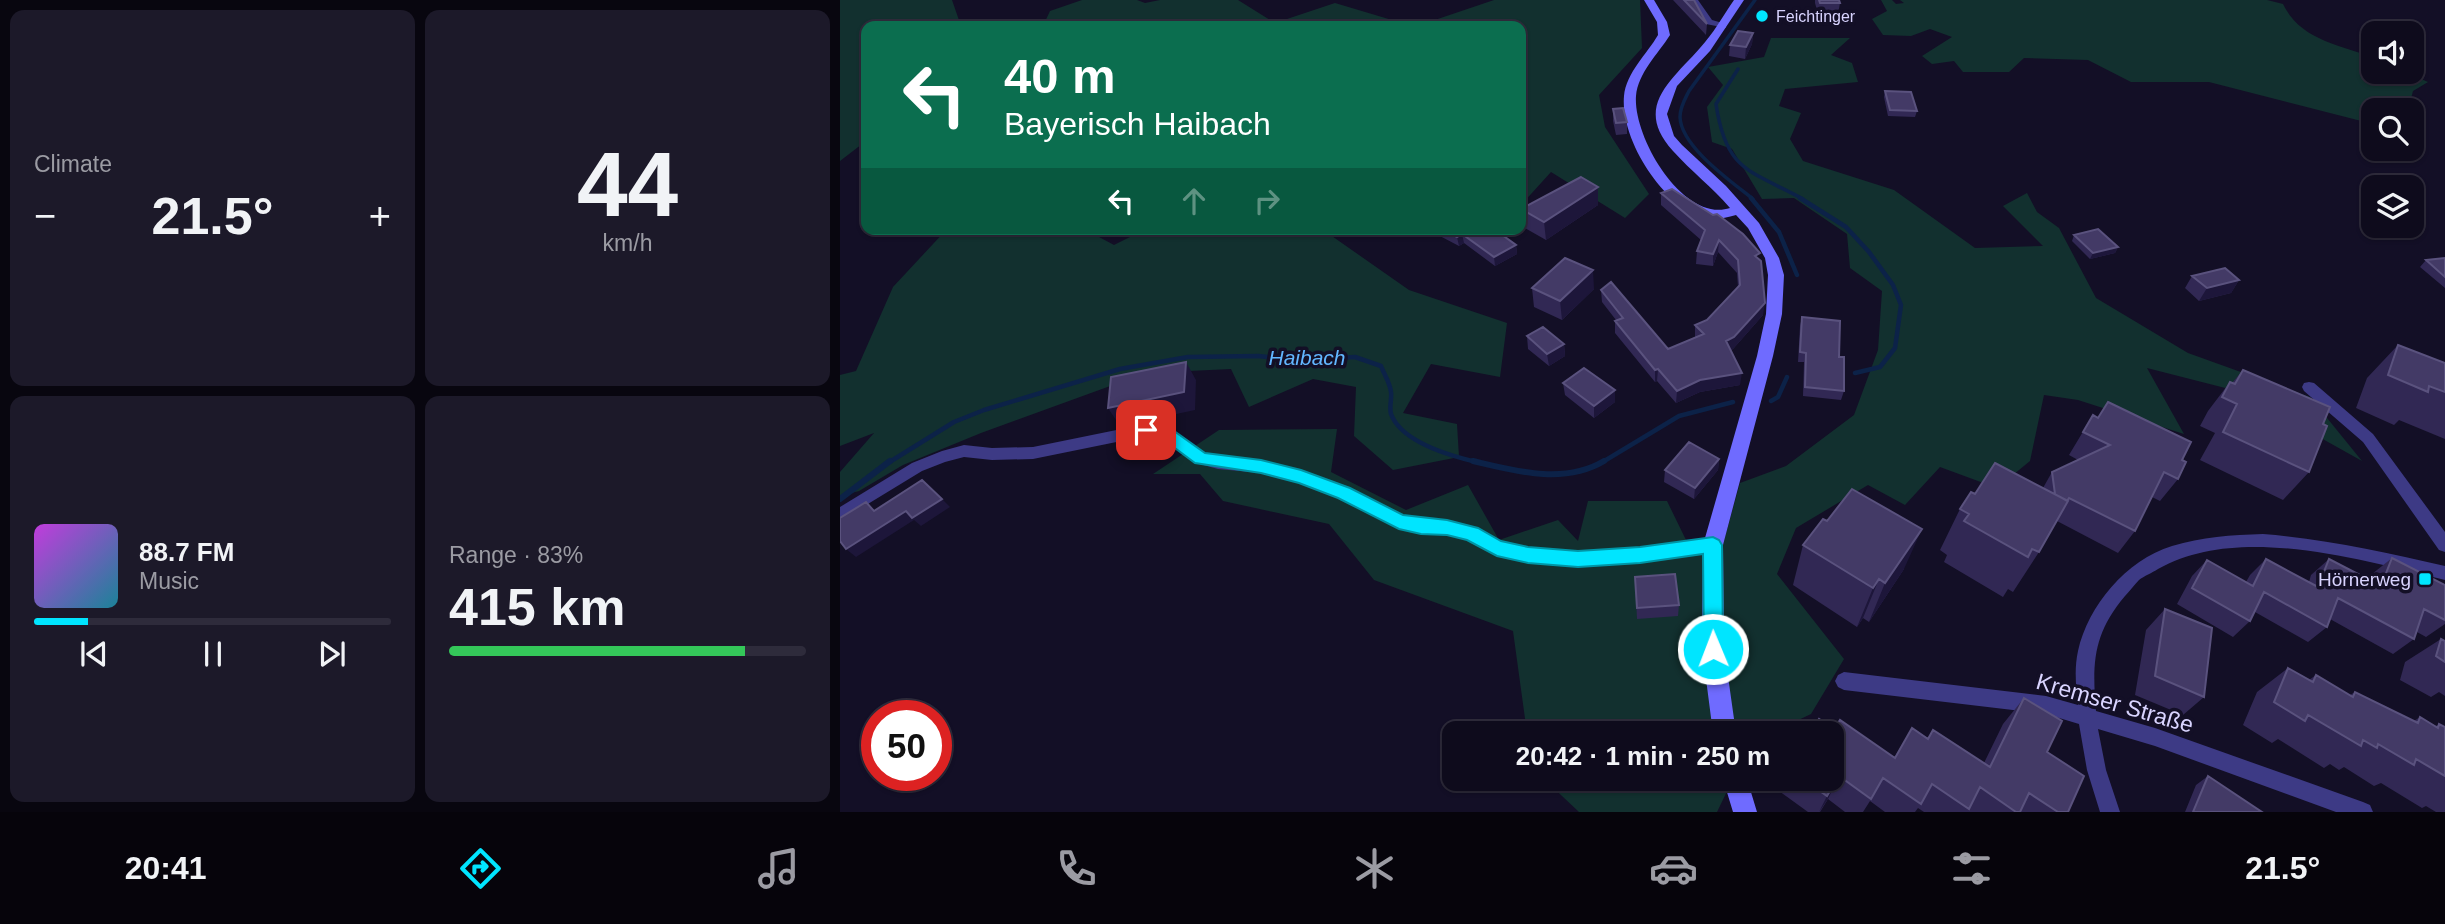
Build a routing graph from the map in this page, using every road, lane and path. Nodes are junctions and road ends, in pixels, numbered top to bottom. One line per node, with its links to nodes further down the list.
1 (1649, 0): 5 (main road)
2 (1694, 0): 4 (street)
3 (1739, 0): 4 (main road)
4 (1723, 26): 5 (main road)
5 (1740, 209): 8 (main road)
6 (2309, 387): 9 (street)
7 (840, 515): 8 (street)
8 (1713, 545): 13 (main road)
9 (2445, 545)
10 (2445, 573): 12 (street)
11 (1844, 681): 12 (street, Kremser Straße)
12 (2087, 717): 16 (street); 17 (street, Kremser Straße)
13 (1723, 721)
14 (1739, 791): 15 (main road)
15 (1745, 812)
16 (2110, 812)
17 (2363, 812)

